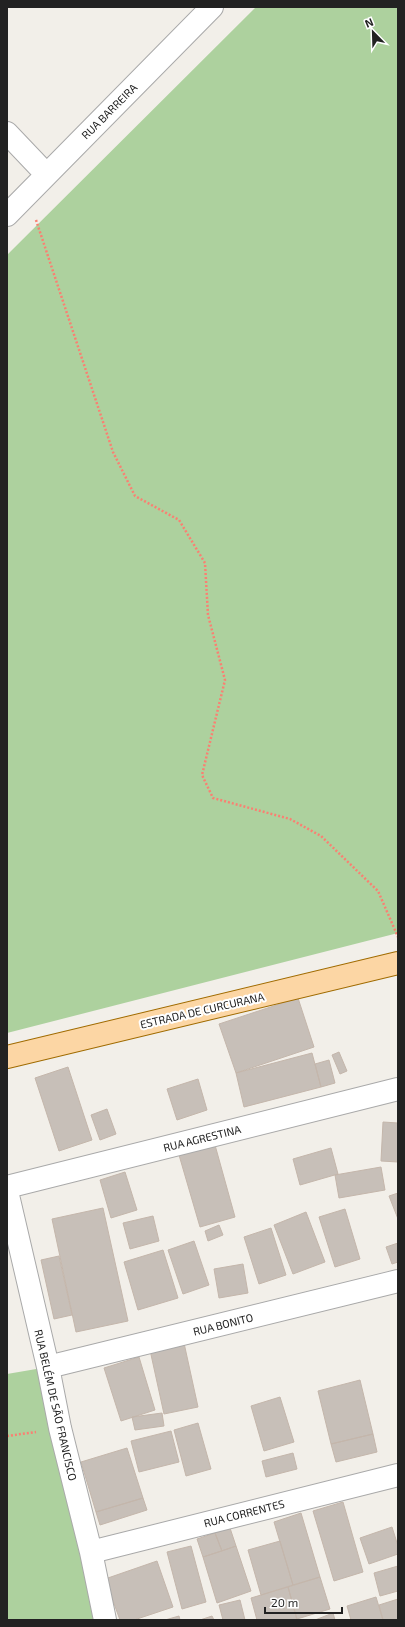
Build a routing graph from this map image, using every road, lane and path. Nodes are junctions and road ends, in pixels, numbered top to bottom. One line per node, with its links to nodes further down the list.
1 (212, 7): 3 (street, RUA BARREIRA)
2 (7, 133): 3 (street)
3 (46, 174): 4 (street, RUA BARREIRA)
4 (28, 195): 5 (street, RUA BARREIRA); 6 (path)
5 (7, 215)
6 (398, 938)
7 (398, 963): 8 (main road, ESTRADA DE CURCURANA)
8 (7, 1056)
9 (398, 1089): 10 (street, RUA AGRESTINA)
10 (7, 1187)
11 (7, 1191): 13 (street, RUA BELÉM DE SÃO FRANCISCO)
12 (398, 1281): 13 (street, RUA BONITO)
13 (48, 1367): 14 (street, RUA BELÉM DE SÃO FRANCISCO)
14 (60, 1428): 15 (path); 17 (street, RUA BELÉM DE SÃO FRANCISCO)
15 (7, 1436)
16 (398, 1475): 17 (street, RUA CORRENTES)
17 (91, 1552): 18 (street, RUA BELÉM DE SÃO FRANCISCO)
18 (105, 1620)

